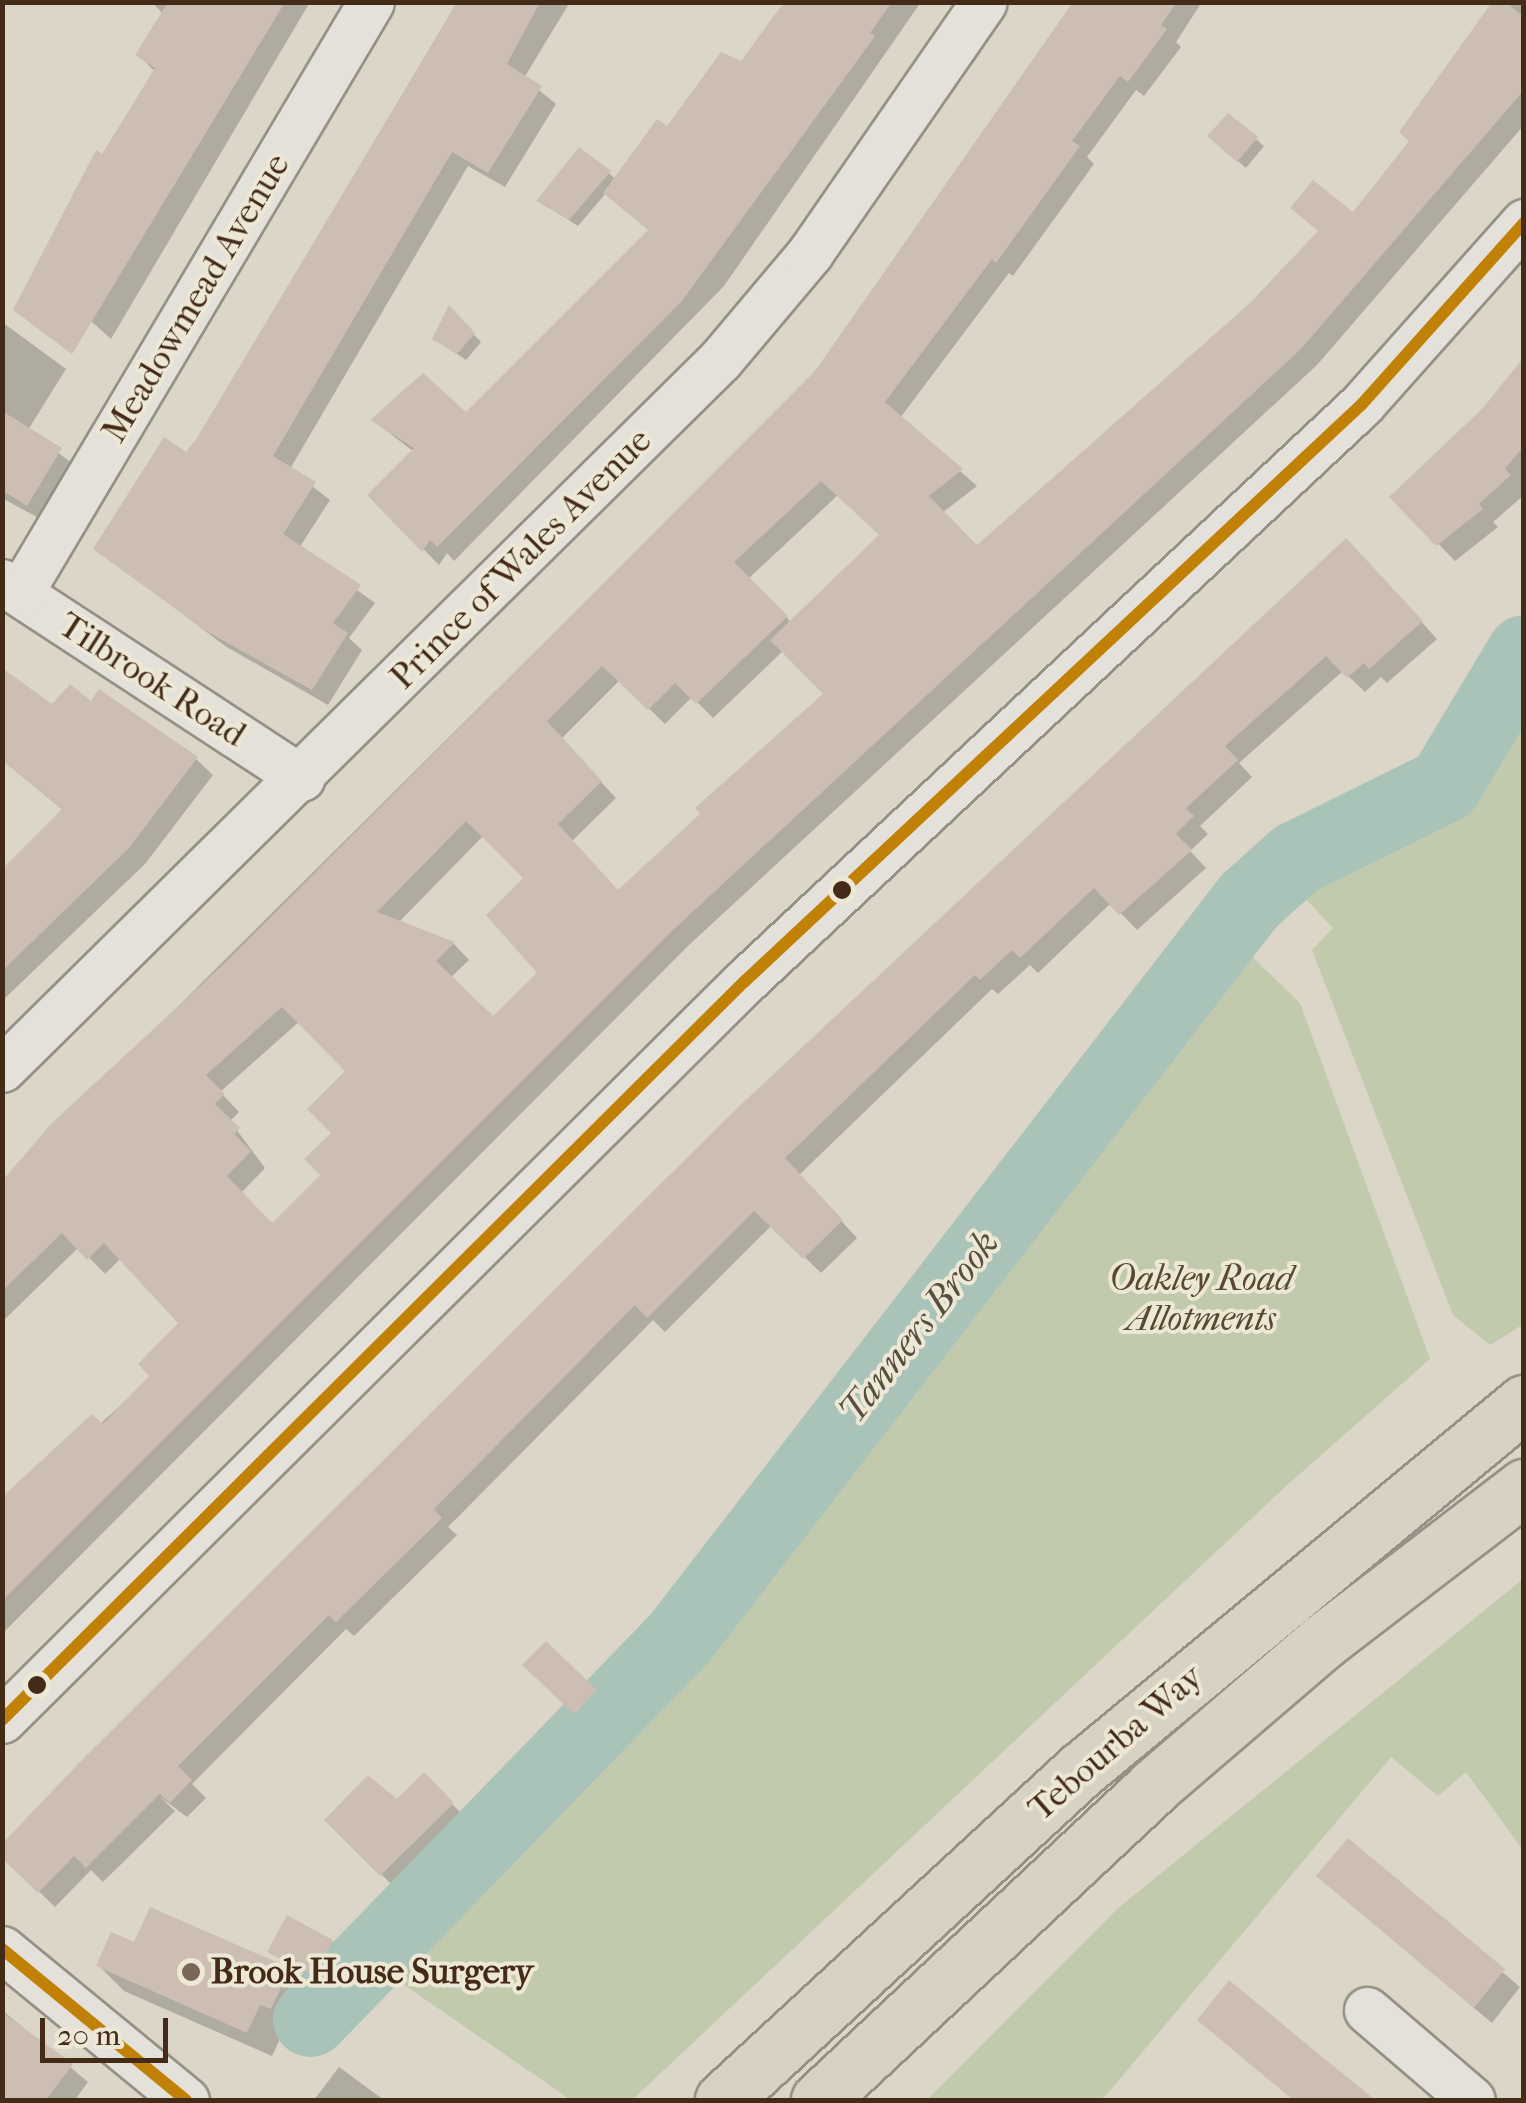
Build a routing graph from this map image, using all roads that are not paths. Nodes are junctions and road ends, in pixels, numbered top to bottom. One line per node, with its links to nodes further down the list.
1 (370, 2): 4 (street, Meadowmead Avenue)
2 (984, 2): 5 (street, Prince of Wales Avenue)
3 (1524, 222): 9 (street)
4 (11, 588): 5 (street, Tilbrook Road)
5 (302, 778): 6 (street, Prince of Wales Avenue)
6 (2, 1069)
7 (1524, 1403): 13 (main road, Tebourba Way)
8 (1524, 1487): 14 (main road, Tebourba Way)
9 (2, 1720)
10 (2, 1949): 12 (street)
11 (1367, 2010): 15 (street)
12 (186, 2100)
13 (723, 2100)
14 (819, 2100)
15 (1472, 2100)

